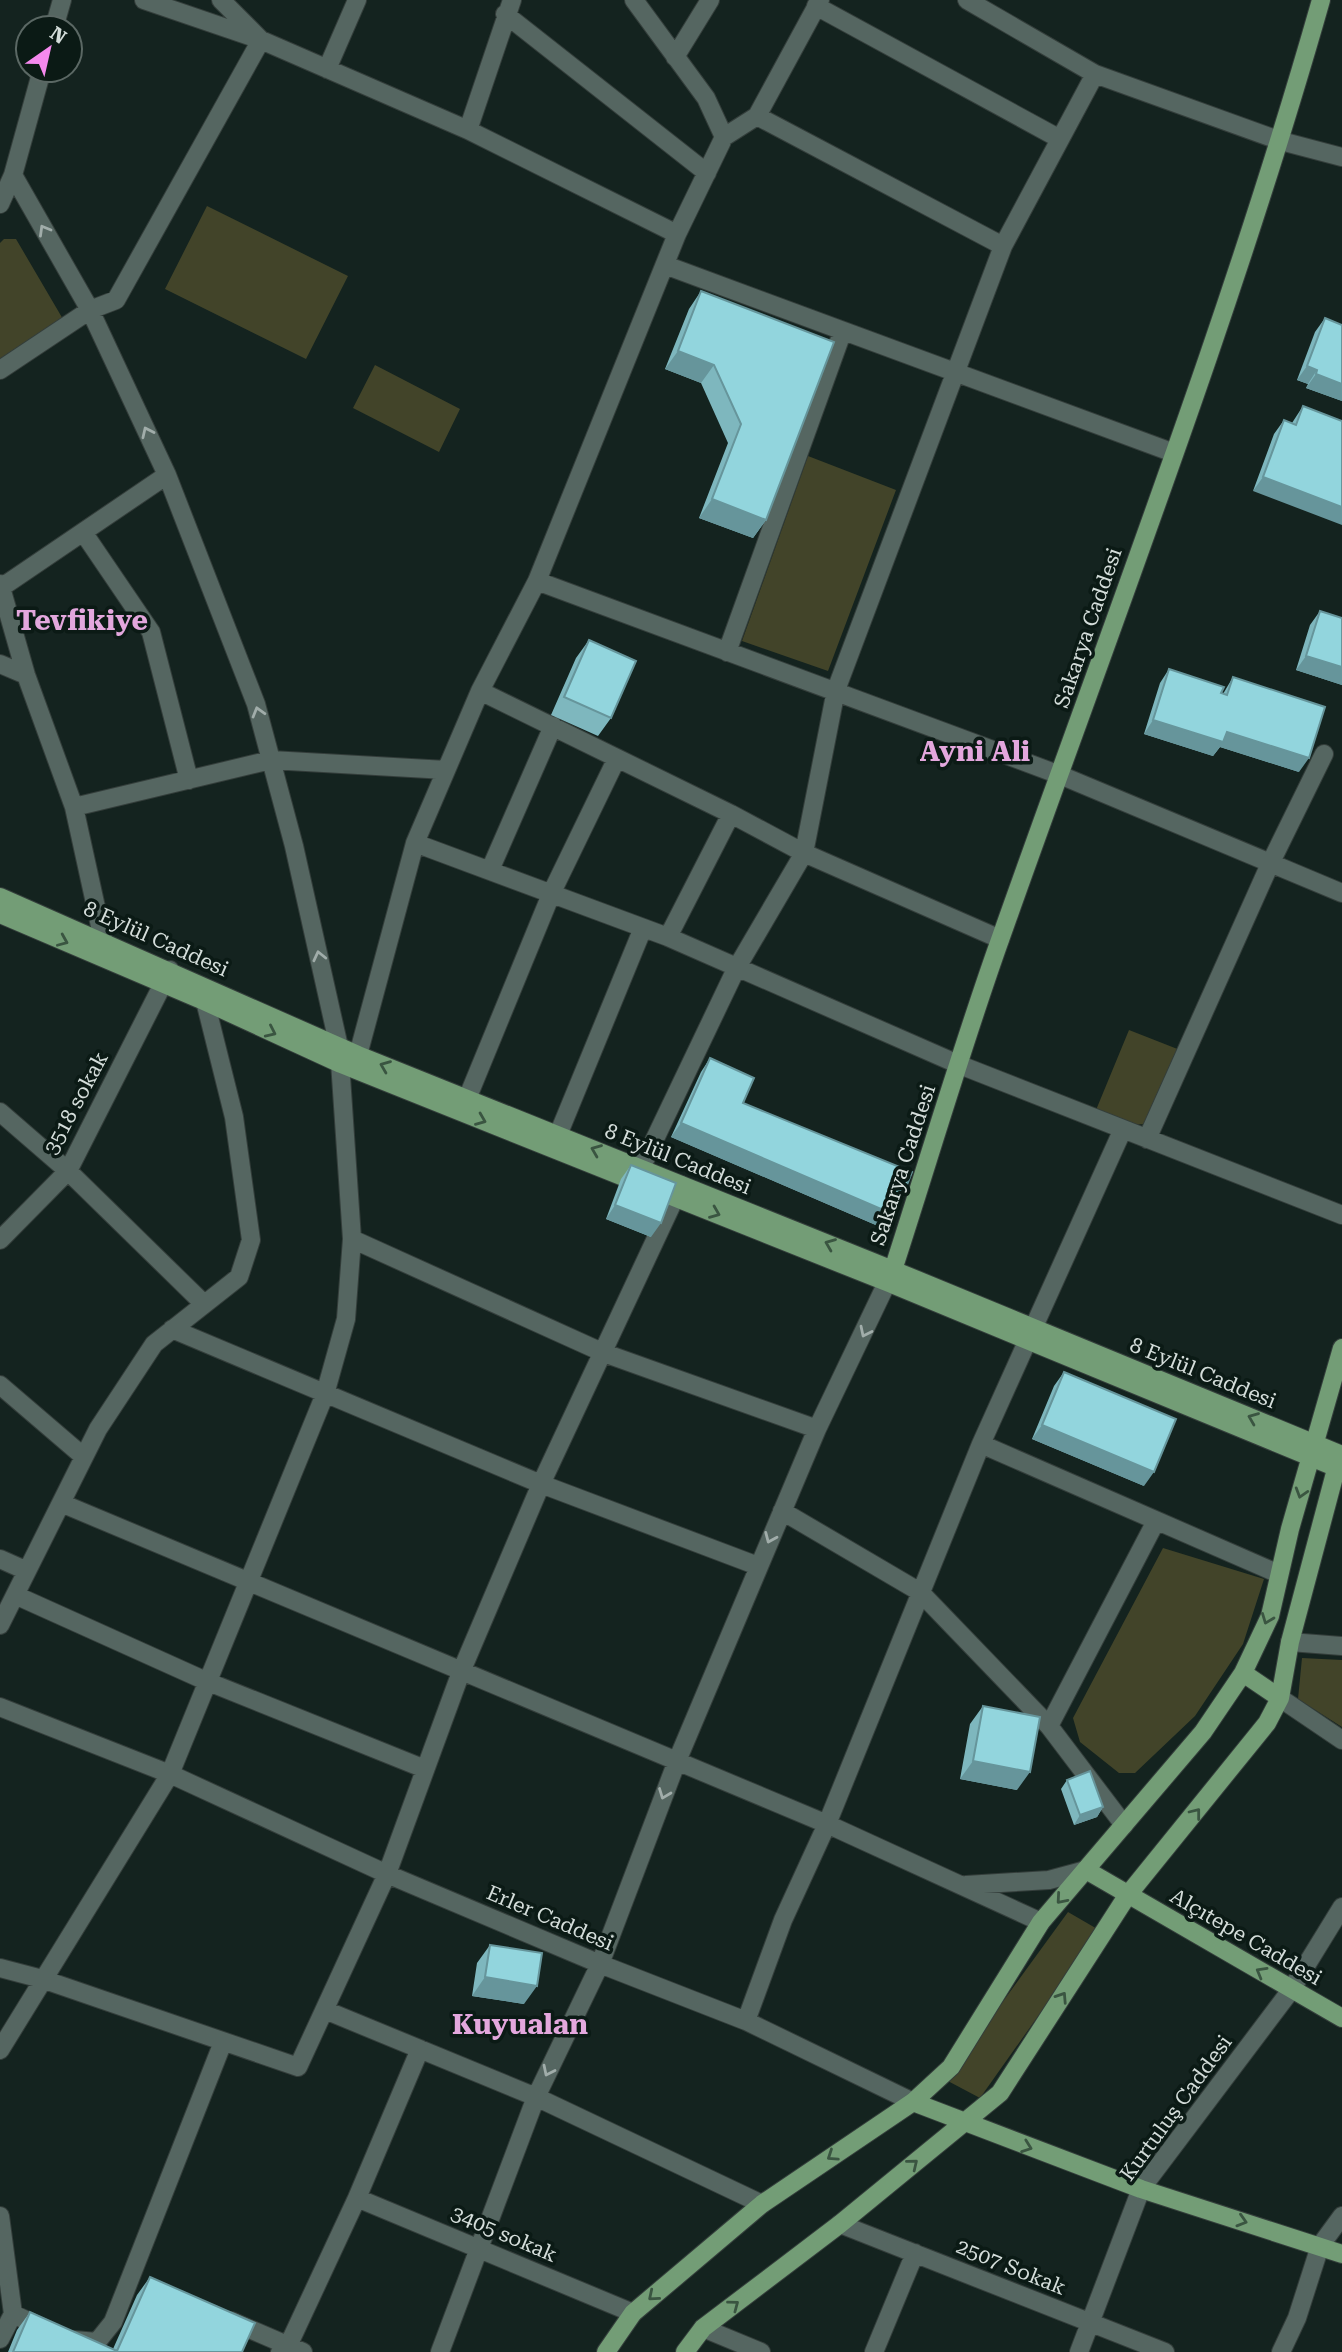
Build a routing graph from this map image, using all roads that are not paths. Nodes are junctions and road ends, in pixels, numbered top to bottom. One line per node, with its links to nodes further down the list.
1 (144, 0): 10 (street)
2 (221, 0): 10 (street)
3 (357, 0): 12 (street)
4 (634, 0): 11 (street)
5 (710, 0): 11 (street)
6 (967, 0): 13 (street)
7 (1321, 0): 19 (main road, Sakarya Caddesi)
8 (818, 3): 15 (street); 18 (street)
9 (508, 7): 16 (street); 21 (street)
10 (261, 40): 12 (street); 27 (street)
11 (675, 57): 17 (street)
12 (327, 69): 16 (street)
13 (1096, 74): 18 (street); 19 (street)
14 (38, 84): 22 (street)
15 (757, 116): 17 (street); 25 (street)
16 (468, 130): 24 (street)
17 (724, 137): 21 (street)
18 (1060, 139): 25 (street)
19 (1281, 141): 20 (street); 31 (main road, Sakarya Caddesi)
20 (1342, 158)
21 (707, 173): 24 (street)
22 (13, 174): 23 (street); 27 (street, one-way to 22)
23 (0, 204)
24 (677, 234): 26 (street)
25 (1003, 246): 30 (street)
26 (665, 265): 28 (street); 34 (street)
27 (90, 310): 29 (street); 32 (street, one-way to 27)
28 (842, 332): 30 (street); 36 (street)
29 (0, 370)
30 (957, 375): 31 (street); 39 (street)
31 (1174, 453): 46 (main road, Sakarya Caddesi)
32 (167, 475): 33 (street); 44 (street, one-way to 32)
33 (83, 532): 35 (street); 47 (street)
34 (537, 581): 36 (street); 40 (street)
35 (1, 589): 38 (street)
36 (727, 652): 39 (street)
37 (0, 664): 38 (street)
38 (26, 675): 48 (street)
39 (836, 690): 46 (street); 51 (street)
40 (480, 691): 41 (street); 45 (street)
41 (553, 726): 43 (street); 53 (street)
42 (1324, 754): 52 (street)
43 (617, 758): 49 (street); 54 (street)
44 (271, 760): 45 (street); 47 (street); 66 (street, one-way to 44)
45 (446, 770): 50 (street)
46 (1060, 775): 52 (street); 59 (main road, Sakarya Caddesi)
47 (189, 780): 48 (street)
48 (74, 807): 60 (street)
49 (731, 814): 51 (street); 58 (street)
50 (415, 843): 53 (street); 65 (street)
51 (804, 853): 59 (street); 62 (street)
52 (1270, 864): 55 (street); 72 (street)
53 (490, 870): 54 (street)
54 (552, 892): 57 (street); 68 (street)
55 (1342, 893)
56 (4, 911): 60 (main road, 8 Eylül Caddesi); 61 (main road, one-way to 61)
57 (643, 928): 58 (street); 71 (street)
58 (668, 937): 62 (street)
59 (1000, 939): 67 (main road, Sakarya Caddesi)
60 (103, 940): 61 (street); 63 (main road, 8 Eylül Caddesi)
61 (108, 960): 63 (main road)
62 (736, 969): 67 (street); 73 (street)
63 (167, 977): 64 (main road, 8 Eylül Caddesi); 74 (street, 3518 sokak)
64 (203, 992): 66 (main road, 8 Eylül Caddesi); 80 (street)
65 (358, 1055): 66 (main road, 8 Eylül Caddesi); 68 (main road, 8 Eylül Caddesi, one-way to 65)
66 (340, 1056): 75 (main road, one-way to 75); 77 (street)
67 (960, 1065): 70 (street); 79 (main road, Sakarya Caddesi)
68 (467, 1099): 71 (main road, 8 Eylül Caddesi)
69 (0, 1112): 74 (street)
70 (1123, 1129): 72 (street); 82 (street)
71 (558, 1135): 73 (main road, 8 Eylül Caddesi, one-way to 71)
72 (1147, 1139): 76 (street)
73 (640, 1168): 75 (main road, 8 Eylül Caddesi)
74 (68, 1171): 78 (street, 3518 sokak); 80 (street)
75 (678, 1191): 79 (main road, 8 Eylül Caddesi); 84 (street)
76 (1342, 1215)
77 (352, 1239): 84 (street); 86 (street)
78 (0, 1240)
79 (891, 1276): 82 (main road, 8 Eylül Caddesi); 87 (street, one-way to 87)
80 (204, 1304): 81 (street)
81 (173, 1329): 86 (street); 90 (street)
82 (1030, 1334): 88 (street); 89 (main road, 8 Eylül Caddesi)
83 (1342, 1348): 89 (main road)
84 (604, 1353): 87 (street); 92 (street)
85 (0, 1385): 90 (street)
86 (325, 1394): 92 (street); 100 (street)
87 (817, 1429): 94 (street)
88 (981, 1444): 95 (street); 101 (street)
89 (1314, 1451): 91 (main road, 8 Eylül Caddesi); 99 (main road, one-way to 99)
90 (84, 1457): 93 (street)
91 (1341, 1458): 104 (main road)
92 (541, 1484): 97 (street); 106 (street)
93 (61, 1503): 98 (street); 100 (street)
94 (782, 1511): 97 (street, one-way to 97); 101 (street)
95 (1156, 1521): 99 (street); 111 (street)
96 (0, 1559): 98 (street)
97 (758, 1566): 113 (street)
98 (27, 1570): 102 (street)
99 (1279, 1574): 107 (main road, one-way to 107)
100 (249, 1580): 106 (street); 108 (street)
101 (920, 1592): 111 (street); 116 (street)
102 (15, 1595): 103 (street); 108 (street)
103 (0, 1625)
104 (1290, 1642): 105 (street); 109 (main road)
105 (1342, 1646)
106 (461, 1672): 113 (street); 114 (street)
107 (1243, 1673): 109 (main road); 117 (main road)
108 (206, 1681): 114 (street); 115 (street)
109 (1280, 1698): 112 (street); 121 (main road, one-way to 109)
110 (0, 1707): 115 (street, Erler Caddesi)
111 (1049, 1726): 117 (street)
112 (1342, 1740)
113 (677, 1761): 116 (street); 124 (street, one-way to 124)
114 (425, 1769): 119 (street)
115 (170, 1774): 119 (street, Erler Caddesi); 126 (street)
116 (827, 1824): 120 (street); 130 (street)
117 (1124, 1825): 118 (main road)
118 (1086, 1870): 120 (street); 121 (main road, Alçıtepe Caddesi); 123 (main road, one-way to 123)
119 (387, 1874): 124 (street, Erler Caddesi); 128 (street)
120 (962, 1885): 123 (street)
121 (1127, 1896): 127 (main road, Alçıtepe Caddesi, one-way to 121); 136 (main road, one-way to 121)
122 (1342, 1907): 127 (street, Kurtuluş Caddesi)
123 (1041, 1922): 135 (main road)
124 (600, 1964): 130 (street, Erler Caddesi); 134 (street, one-way to 134)
125 (0, 1968): 126 (street)
126 (42, 1979): 131 (street); 133 (street)
127 (1292, 1990): 129 (main road, Alçıtepe Caddesi); 137 (street, Kurtuluş Caddesi)
128 (324, 2010): 131 (street); 132 (street)
129 (1342, 2018)
130 (746, 2021): 135 (street, Erler Caddesi)
131 (223, 2042): 147 (street)
132 (420, 2049): 134 (street); 138 (street)
133 (0, 2050)
134 (536, 2096): 139 (street); 144 (street)
135 (913, 2102): 136 (main road); 139 (main road, one-way to 139)
136 (962, 2124): 137 (main road, one-way to 137); 142 (main road, one-way to 136)
137 (1141, 2189): 143 (main road, one-way to 143); 152 (street, Kurtuluş Caddesi)
138 (357, 2198): 144 (street, 3405 sokak); 155 (street)
139 (762, 2204): 149 (main road, one-way to 149)
140 (0, 2216): 150 (street)
141 (1342, 2216): 143 (street)
142 (840, 2224): 145 (street, 2507 Sokak); 153 (main road, one-way to 142)
143 (1320, 2246): 146 (main road); 163 (street)
144 (481, 2248): 149 (street, 3405 sokak); 156 (street)
145 (915, 2253): 152 (street, 2507 Sokak); 160 (street)
146 (1342, 2254)
147 (129, 2276): 148 (street); 150 (street)
148 (153, 2287)
149 (633, 2313): 157 (main road)
150 (13, 2314): 154 (street)
151 (215, 2314): 155 (street)
152 (1090, 2323): 161 (street, Kurtuluş Caddesi); 162 (street, 2507 Sokak)
153 (703, 2328): 158 (main road); 159 (street)
154 (0, 2339)
155 (291, 2350)
156 (440, 2352)
157 (606, 2352)
158 (685, 2352)
159 (761, 2352)
160 (874, 2352)
161 (1079, 2352)
162 (1165, 2352)
163 (1281, 2352)

